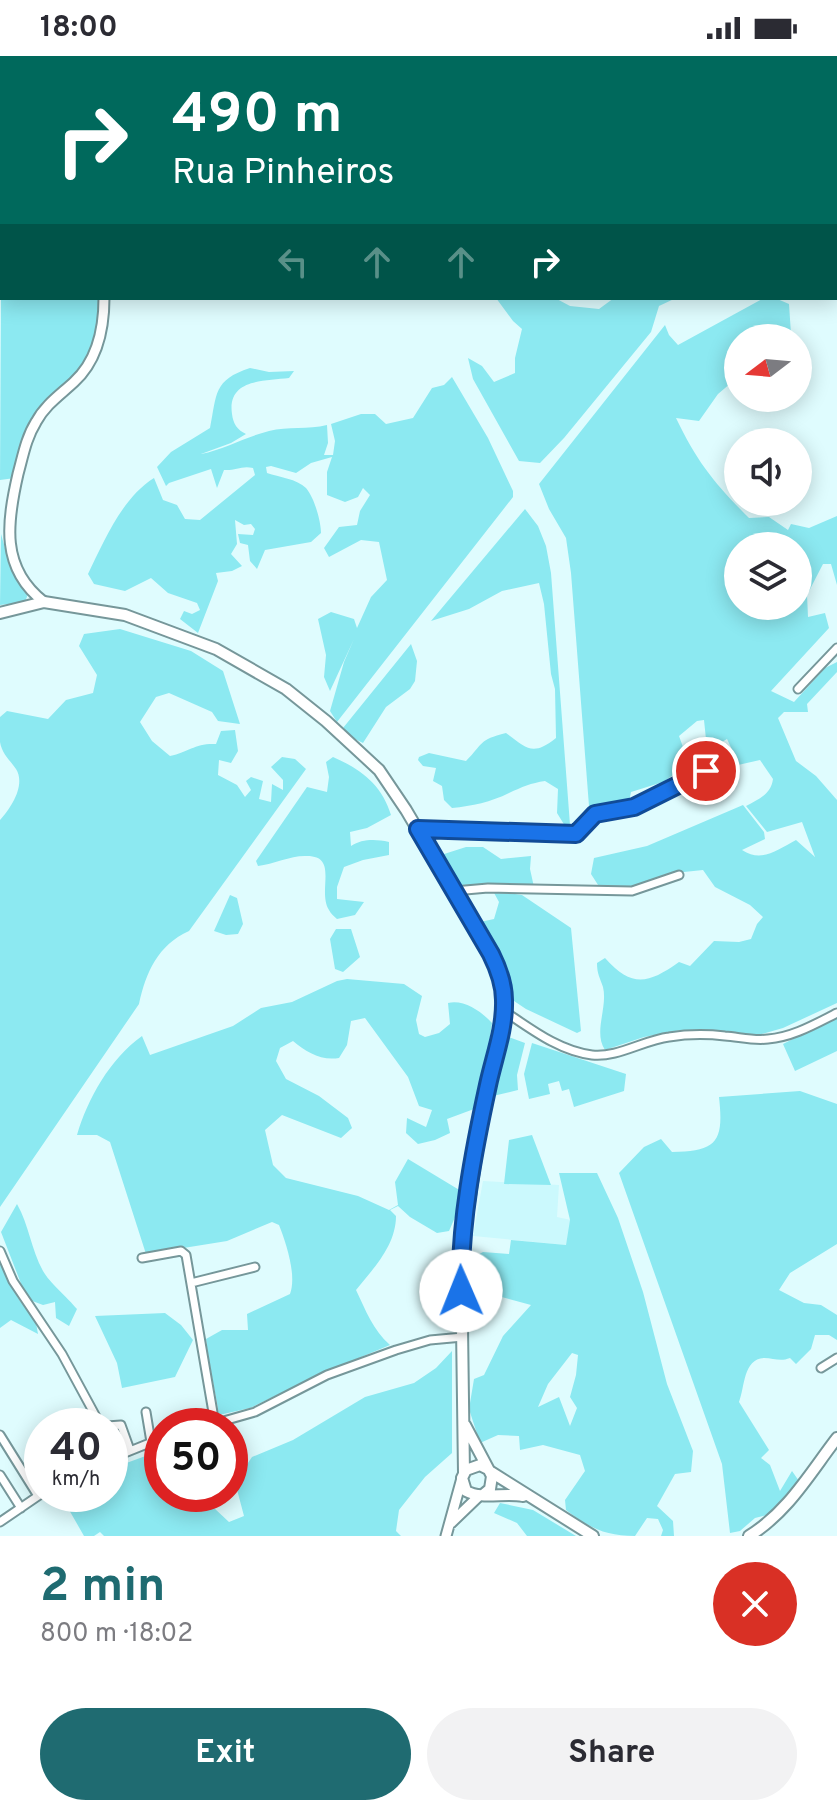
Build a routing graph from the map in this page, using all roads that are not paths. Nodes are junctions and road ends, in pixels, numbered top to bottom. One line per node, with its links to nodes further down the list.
1 (104, 300): 2 (street)
2 (9, 511): 3 (street); 4 (street)
3 (0, 525)
4 (44, 602): 5 (main road); 9 (main road)
5 (0, 613)
6 (837, 648): 7 (street)
7 (798, 689)
8 (706, 771): 9 (street)
9 (418, 829): 11 (main road)
10 (679, 875): 11 (street)
11 (454, 891): 12 (main road)
12 (504, 1011): 13 (street); 18 (main road)
13 (837, 1013)
14 (0, 1251): 21 (street)
15 (142, 1258): 17 (street)
16 (255, 1267): 17 (street)
17 (191, 1283): 22 (street)
18 (463, 1337): 23 (street); 24 (main road)
19 (837, 1358): 20 (street)
20 (821, 1368)
21 (94, 1408)
22 (208, 1408)
23 (248, 1414)
24 (465, 1423): 31 (main road); 33 (main road)
25 (0, 1435): 30 (street)
26 (837, 1438): 41 (main road)
27 (128, 1444): 29 (street)
28 (144, 1445): 29 (street)
29 (130, 1450)
30 (24, 1471)
31 (490, 1471): 33 (main road); 34 (main road); 35 (main road)
32 (0, 1475): 37 (street)
33 (463, 1476): 34 (main road); 39 (street)
34 (481, 1495): 35 (main road); 39 (street)
35 (529, 1498): 40 (main road)
36 (24, 1506): 37 (street)
37 (21, 1508): 38 (street)
38 (0, 1522)
39 (447, 1531)
40 (593, 1536)
41 (749, 1536)

